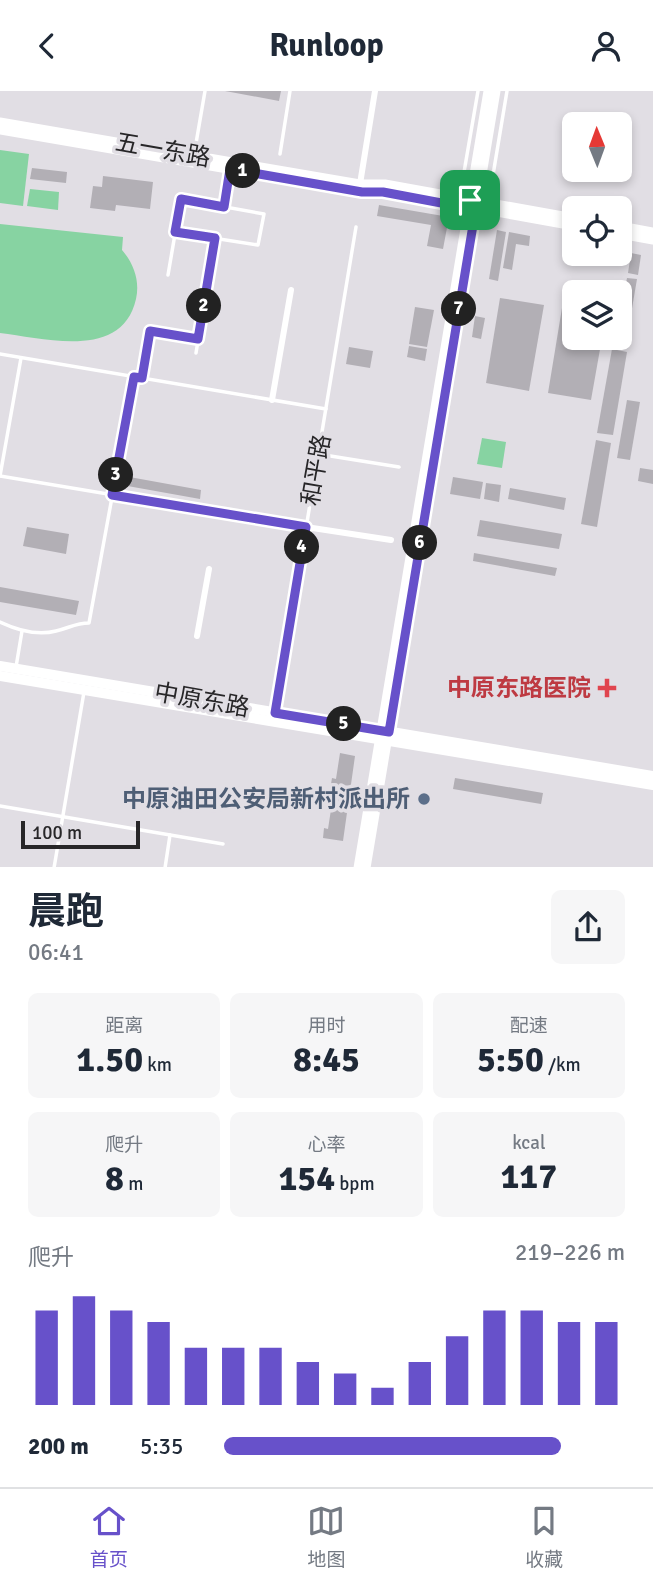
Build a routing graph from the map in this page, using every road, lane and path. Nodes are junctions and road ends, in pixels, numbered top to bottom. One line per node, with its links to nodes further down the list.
1 (205, 91): 11 (lane)
2 (290, 91): 10 (lane)
3 (375, 91): 13 (street)
4 (478, 91): 14 (lane)
5 (488, 91): 14 (street)
6 (496, 91): 14 (street)
7 (507, 91): 14 (lane)
8 (0, 122): 11 (street, 五一东路)
9 (0, 130): 11 (street, 五一东路)
10 (280, 154)
11 (193, 159): 12 (street, 五一东路); 13 (street, 五一东路)
12 (230, 169): 15 (street, 五一东路); 16 (lane)
13 (360, 184): 15 (street, 五一东路)
14 (476, 187): 15 (street)
15 (473, 205): 17 (street, 五一东路); 18 (street, 五一东路); 51 (street)
16 (224, 207): 21 (lane); 24 (lane)
17 (562, 216)
18 (562, 224)
19 (356, 227): 35 (lane, 和平路)
20 (632, 228): 22 (street)
21 (175, 232): 24 (lane); 26 (lane)
22 (653, 232)
23 (632, 236): 25 (street)
24 (215, 238): 28 (lane)
25 (653, 240)
26 (168, 275)
27 (291, 290): 34 (street)
28 (198, 339): 29 (lane); 33 (lane)
29 (196, 353)
30 (0, 354): 31 (lane)
31 (21, 358): 32 (lane); 38 (lane)
32 (134, 377): 33 (lane); 39 (lane)
33 (142, 378): 34 (lane)
34 (272, 400): 35 (lane)
35 (326, 409): 36 (lane, 和平路)
36 (318, 454): 37 (lane); 40 (lane, 和平路)
37 (399, 467)
38 (0, 476): 39 (lane)
39 (112, 495): 40 (lane); 44 (lane)
40 (306, 527): 41 (street); 50 (lane, 和平路)
41 (391, 540)
42 (209, 569): 45 (street)
43 (0, 622): 44 (lane)
44 (22, 631): 47 (lane)
45 (197, 636)
46 (0, 666): 47 (main road, 中原东路)
47 (15, 669): 50 (main road, 中原东路)
48 (0, 676): 49 (main road, 中原东路)
49 (85, 690): 51 (main road, 中原东路); 55 (lane)
50 (275, 713): 51 (main road, 中原东路)
51 (384, 736): 52 (main road, 中原东路); 53 (main road, 中原东路); 60 (street); 61 (street)
52 (653, 776)
53 (653, 785)
54 (0, 806): 55 (lane)
55 (63, 816): 56 (lane); 58 (lane)
56 (170, 835): 57 (lane); 59 (lane)
57 (223, 844)
58 (54, 867)
59 (165, 867)
60 (358, 867)
61 (366, 867)

